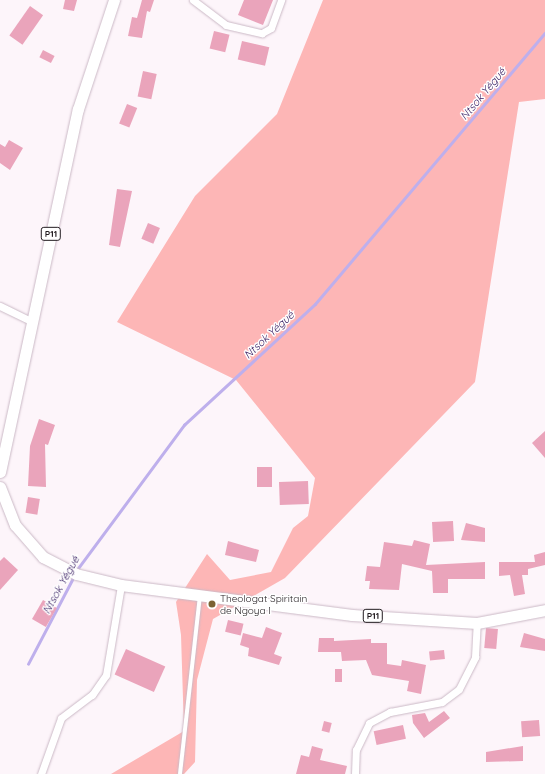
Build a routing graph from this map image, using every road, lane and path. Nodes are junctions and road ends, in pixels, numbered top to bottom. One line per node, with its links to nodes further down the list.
1 (114, 0): 5 (main road, P11)
2 (193, 0): 3 (street)
3 (281, 0)
4 (0, 306): 5 (street)
5 (32, 322): 6 (main road, P11)
6 (0, 472)
7 (0, 487): 8 (main road, P11)
8 (121, 585): 9 (main road, P11); 12 (street)
9 (200, 597): 11 (main road, P11); 13 (lane)
10 (545, 610): 11 (main road, P11)
11 (477, 623): 14 (street)
12 (41, 774)
13 (180, 774)
14 (355, 774)

